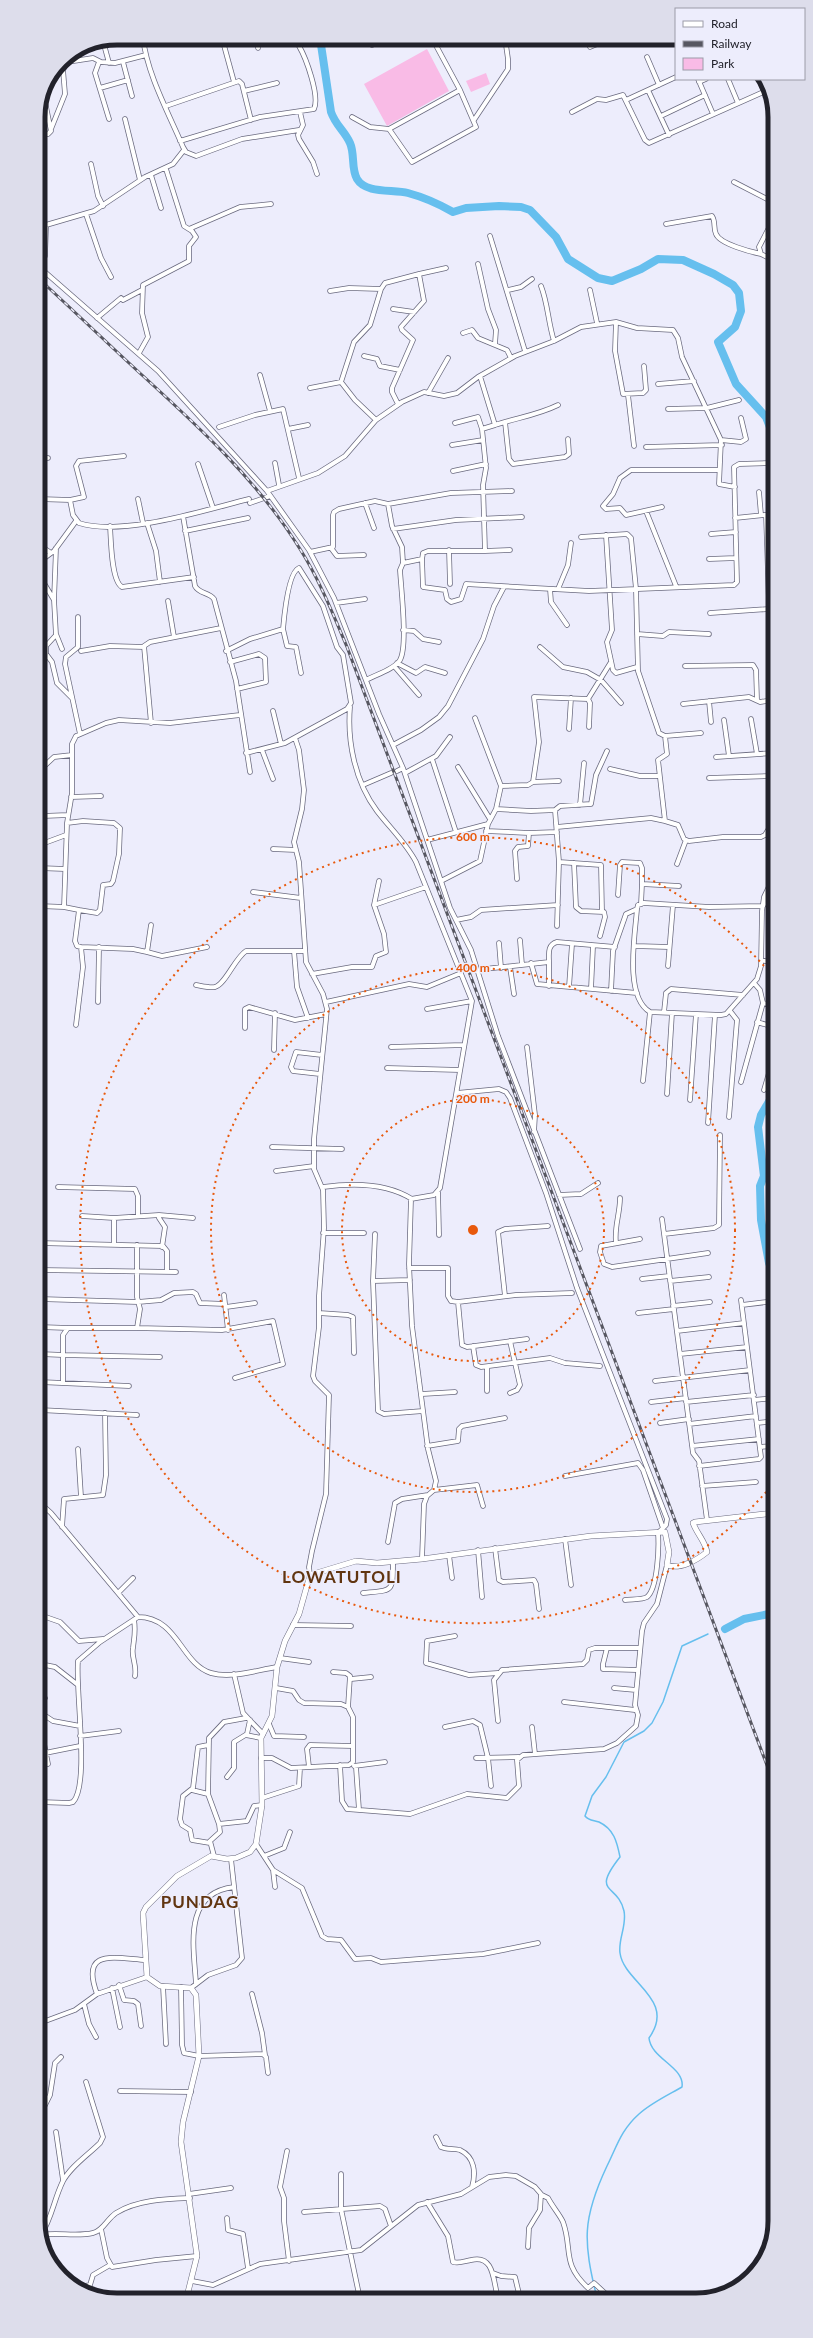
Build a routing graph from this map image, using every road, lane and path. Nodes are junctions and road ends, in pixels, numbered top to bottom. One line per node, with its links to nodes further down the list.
1 (144, 45): 11 (street)
2 (224, 45): 22 (street)
3 (258, 45): 10 (street)
4 (436, 45): 26 (street)
5 (506, 45): 44 (street)
6 (595, 45): 9 (street)
7 (104, 46): 16 (street)
8 (299, 46): 36 (street)
9 (590, 47)
10 (258, 48)
11 (146, 55): 15 (street); 35 (street)
12 (647, 57): 24 (street)
13 (74, 59): 14 (street)
14 (98, 62): 16 (street); 25 (street)
15 (123, 62): 16 (street); 19 (street)
16 (109, 63)
17 (63, 69): 45 (street)
18 (675, 77): 24 (street)
19 (128, 80): 25 (street); 31 (street)
20 (728, 80): 33 (street)
21 (699, 81): 30 (street)
22 (234, 82): 28 (street); 35 (street)
23 (277, 83): 28 (street)
24 (659, 85): 27 (street)
25 (100, 88): 41 (street)
26 (460, 90): 44 (street); 46 (street)
27 (648, 90): 32 (street); 39 (street)
28 (244, 91): 43 (street)
29 (763, 92): 33 (street)
30 (705, 95): 38 (street); 39 (street)
31 (132, 96)
32 (626, 100): 37 (street); 49 (street)
33 (738, 103): 38 (street)
34 (46, 106): 45 (street)
35 (166, 106): 50 (street)
36 (300, 112): 43 (street); 47 (street)
37 (572, 112)
38 (713, 114): 49 (street)
39 (661, 116): 49 (street)
40 (352, 117): 46 (street)
41 (109, 119)
42 (124, 119): 56 (street)
43 (251, 120): 50 (street)
44 (474, 120): 46 (street)
45 (51, 129): 48 (street)
46 (389, 129)
47 (299, 130): 51 (street); 54 (street)
48 (45, 135)
49 (669, 135)
50 (180, 142): 51 (street)
51 (185, 151): 53 (street)
52 (91, 164): 60 (street)
53 (166, 168): 55 (street); 66 (street)
54 (317, 174)
55 (151, 175): 56 (street); 61 (street)
56 (140, 180): 60 (street)
57 (734, 182): 58 (street)
58 (768, 199)
59 (271, 204): 66 (street)
60 (103, 206): 62 (street)
61 (161, 208)
62 (86, 214): 64 (street); 75 (street)
63 (666, 224): 68 (street)
64 (46, 225): 69 (street)
65 (768, 228): 68 (street)
66 (189, 229): 79 (street)
67 (490, 236): 80 (street)
68 (761, 254): 70 (street)
69 (45, 256)
70 (768, 258)
71 (478, 264): 90 (street)
72 (446, 268): 74 (street)
73 (45, 272): 85 (street)
74 (419, 274): 78 (street); 84 (street)
75 (111, 277)
76 (532, 279): 80 (street)
77 (541, 286): 89 (street)
78 (381, 289): 82 (street); 101 (street)
79 (142, 290): 85 (street); 92 (street)
80 (508, 290): 91 (street)
81 (590, 290): 87 (street)
82 (330, 291)
83 (393, 309): 84 (street)
84 (414, 312): 97 (street)
85 (97, 318): 92 (street)
86 (616, 322): 87 (street); 100 (street); 105 (street)
87 (596, 323): 89 (street)
88 (463, 333): 90 (street)
89 (554, 341): 91 (street)
90 (495, 344): 95 (street)
91 (525, 350): 95 (street)
92 (139, 353): 138 (street)
93 (364, 356): 97 (street)
94 (448, 358): 104 (street)
95 (511, 358): 99 (street)
96 (644, 366): 105 (street)
97 (400, 370): 107 (street)
98 (260, 375): 111 (street)
99 (480, 376): 104 (street); 117 (street)
100 (694, 381): 102 (street); 109 (street)
101 (341, 382): 103 (street); 113 (street)
102 (658, 384)
103 (310, 388)
104 (428, 393): 107 (street)
105 (628, 395): 126 (street)
106 (739, 400): 109 (street)
107 (398, 404): 113 (street)
108 (558, 405): 114 (street)
109 (707, 408): 110 (street); 123 (street)
110 (668, 409)
111 (270, 411): 118 (street); 119 (street)
112 (741, 418): 123 (street)
113 (376, 420): 135 (street)
114 (505, 422): 117 (street); 121 (street)
115 (455, 423): 120 (street)
116 (308, 425): 119 (street)
117 (495, 425): 120 (street)
118 (219, 427)
119 (288, 429): 135 (street)
120 (482, 429): 122 (street)
121 (568, 439)
122 (484, 440): 124 (street); 132 (street)
123 (721, 440): 125 (street)
124 (452, 445)
125 (722, 445): 127 (street); 133 (street)
126 (634, 446)
127 (646, 447)
128 (124, 456): 145 (street)
129 (275, 463): 136 (street)
130 (768, 463): 137 (street)
131 (198, 464): 149 (street)
132 (486, 464): 134 (street); 139 (street)
133 (719, 470): 137 (street); 150 (street)
134 (453, 471)
135 (299, 478): 136 (street)
136 (279, 485): 138 (street)
137 (735, 487): 157 (street)
138 (267, 491): 142 (street)
139 (483, 491): 140 (street); 147 (street); 156 (street)
140 (512, 491)
141 (759, 492): 152 (street)
142 (270, 496): 149 (street); 175 (street)
143 (45, 499): 145 (street)
144 (138, 499): 159 (street)
145 (70, 500): 158 (street)
146 (365, 503): 147 (street); 161 (street); 170 (street)
147 (388, 504): 162 (street)
148 (662, 507): 150 (street)
149 (213, 508): 153 (street)
150 (646, 511): 188 (street)
151 (768, 514): 152 (street)
152 (763, 515): 157 (street); 193 (street)
153 (183, 516): 159 (street); 163 (street)
154 (522, 517): 156 (street)
155 (248, 518): 163 (street)
156 (484, 518): 162 (street); 174 (street)
157 (735, 518): 164 (street)
158 (76, 521): 160 (street); 169 (street)
159 (145, 523): 160 (street); 184 (street)
160 (110, 526): 184 (street)
161 (374, 528)
162 (393, 529): 182 (street)
163 (185, 530): 183 (street)
164 (736, 532): 165 (street); 179 (street)
165 (711, 534)
166 (606, 535): 167 (street); 190 (street); 192 (street)
167 (580, 537)
168 (572, 542): 191 (street)
169 (56, 548): 176 (street); 195 (street)
170 (331, 548): 175 (street); 177 (street)
171 (45, 549): 176 (street)
172 (449, 550): 174 (street); 180 (street); 185 (street)
173 (510, 550): 174 (street)
174 (485, 551)
175 (310, 552): 197 (street)
176 (51, 553): 178 (street)
177 (364, 555)
178 (45, 558)
179 (736, 558): 181 (street); 188 (street)
180 (422, 559): 182 (street); 187 (street)
181 (709, 559)
182 (403, 563): 204 (street)
183 (194, 577): 184 (street); 202 (street)
184 (160, 582)
185 (450, 584)
186 (45, 585): 195 (street)
187 (504, 586): 189 (street); 250 (street)
188 (676, 586): 190 (street)
189 (550, 589): 191 (street); 201 (street)
190 (636, 589): 192 (street); 206 (street)
191 (558, 590): 192 (street)
192 (609, 590): 216 (street)
193 (768, 592)
194 (365, 599): 197 (street)
195 (54, 600): 205 (street)
196 (168, 601): 208 (street)
197 (336, 604): 222 (street)
198 (768, 608): 199 (street)
199 (710, 613)
200 (78, 617): 226 (street)
201 (567, 625)
202 (221, 628): 208 (street); 214 (street)
203 (283, 629): 214 (street); 220 (street); 234 (street)
204 (404, 630): 209 (street); 217 (street)
205 (56, 634): 212 (street); 226 (street)
206 (637, 634): 207 (street); 219 (street)
207 (709, 634)
208 (174, 637): 210 (street)
209 (439, 642)
210 (144, 647): 213 (street); 241 (street)
211 (540, 647): 223 (street)
212 (62, 650)
213 (81, 651)
214 (226, 651): 215 (street)
215 (230, 662): 224 (street); 224 (street)
216 (611, 662): 219 (street); 223 (street)
217 (395, 664): 221 (street); 222 (street); 225 (street)
218 (685, 666): 229 (street)
219 (637, 667): 246 (street)
220 (301, 673)
221 (445, 673)
222 (366, 680): 250 (street)
223 (601, 680): 228 (street); 232 (street)
224 (237, 690): 236 (street)
225 (419, 695)
226 (72, 698): 245 (street)
227 (571, 698): 228 (street); 243 (street); 274 (street)
228 (588, 699): 242 (street)
229 (757, 700): 230 (street); 231 (street)
230 (768, 700)
231 (709, 701): 233 (street); 240 (street)
232 (621, 703)
233 (683, 704)
234 (350, 706): 248 (street); 275 (street)
235 (273, 710): 249 (street)
236 (240, 715): 241 (street); 253 (street)
237 (475, 718): 276 (street)
238 (751, 719): 255 (street)
239 (724, 720): 257 (street)
240 (711, 722)
241 (151, 723): 245 (street)
242 (590, 727)
243 (569, 729)
244 (701, 733): 246 (street)
245 (80, 734): 256 (street)
246 (665, 736): 269 (street)
247 (450, 737): 259 (street)
248 (295, 738): 249 (street); 298 (street)
249 (281, 744): 251 (street)
250 (393, 745): 263 (street)
251 (262, 750): 253 (street); 272 (street)
252 (607, 751): 279 (street)
253 (246, 753): 266 (street)
254 (768, 753): 255 (street)
255 (757, 754): 257 (street)
256 (72, 755): 261 (street); 278 (street)
257 (729, 756): 258 (street)
258 (716, 757)
259 (432, 759): 268 (street); 291 (street)
260 (584, 764): 279 (street)
261 (45, 765)
262 (458, 767): 284 (street)
263 (403, 768): 265 (street); 268 (street)
264 (610, 769): 269 (street)
265 (397, 771)
266 (250, 772)
267 (391, 773): 275 (street)
268 (405, 773): 294 (street)
269 (659, 776): 285 (street)
270 (768, 776): 271 (street)
271 (709, 778)
272 (273, 780)
273 (559, 781): 274 (street)
274 (533, 782): 276 (street)
275 (363, 785): 309 (street)
276 (501, 786): 280 (street)
277 (101, 796): 278 (street)
278 (71, 797): 282 (street)
279 (580, 804): 281 (street)
280 (496, 808): 281 (street); 284 (street)
281 (555, 810): 288 (street)
282 (68, 815): 283 (street); 286 (street)
283 (45, 816)
284 (490, 819): 287 (street)
285 (665, 821): 288 (street); 295 (street)
286 (67, 823): 293 (street); 323 (street)
287 (488, 824): 290 (street); 291 (street)
288 (557, 829): 292 (street); 299 (street)
289 (768, 830): 295 (street)
290 (486, 831): 292 (street); 306 (street)
291 (456, 832): 294 (street)
292 (529, 833): 304 (street)
293 (66, 835): 296 (street); 303 (street)
294 (427, 840): 306 (street)
295 (686, 840): 301 (street)
296 (45, 843)
297 (273, 849): 298 (street)
298 (296, 850): 313 (street)
299 (559, 862): 300 (street); 317 (street)
300 (574, 863): 324 (street); 324 (street)
301 (677, 864)
302 (45, 868): 303 (street)
303 (65, 869): 321 (street)
304 (517, 879)
305 (379, 881): 316 (street)
306 (441, 881): 325 (street)
307 (642, 884): 308 (street); 312 (street); 315 (street)
308 (679, 886)
309 (426, 887): 316 (street); 351 (street)
310 (768, 889): 320 (street)
311 (254, 892): 313 (street)
312 (618, 894)
313 (301, 898): 340 (street)
314 (768, 898): 320 (street)
315 (641, 904): 318 (street); 322 (street)
316 (374, 905): 352 (street)
317 (558, 905): 325 (street); 327 (street)
318 (673, 905): 320 (street); 338 (street)
319 (45, 906): 321 (street)
320 (763, 906): 342 (street)
321 (64, 907): 323 (street)
322 (637, 909): 333 (street); 337 (street)
323 (79, 910): 334 (street)
324 (602, 912): 328 (street)
325 (456, 920): 398 (street)
326 (151, 925): 341 (street)
327 (557, 926)
328 (600, 936)
329 (520, 940): 346 (street)
330 (499, 943): 349 (street)
331 (572, 944): 332 (street); 343 (street); 356 (street)
332 (593, 946): 337 (street); 357 (street)
333 (634, 946): 338 (street); 359 (street)
334 (81, 947): 335 (street); 378 (street)
335 (99, 947): 341 (street); 363 (street)
336 (207, 947): 341 (street)
337 (615, 947): 358 (street)
338 (669, 947): 347 (street)
339 (294, 951): 340 (street); 354 (street); 376 (street)
340 (305, 951): 352 (street)
341 (147, 952)
342 (761, 960): 344 (street); 353 (street)
343 (549, 962): 345 (street); 355 (street)
344 (768, 962)
345 (531, 963): 346 (street); 355 (street)
346 (522, 965): 348 (street)
347 (668, 966)
348 (510, 967): 349 (street); 360 (street)
349 (501, 968): 350 (street)
350 (484, 969)
351 (461, 973): 362 (street); 364 (street)
352 (312, 974): 364 (street)
353 (754, 983): 361 (street); 365 (street)
354 (196, 985)
355 (549, 986): 356 (street)
356 (569, 987): 357 (street)
357 (591, 989): 358 (street)
358 (611, 991): 359 (street)
359 (637, 993): 369 (street)
360 (514, 994)
361 (743, 995): 368 (street); 370 (street)
362 (472, 1001): 367 (street); 381 (street)
363 (98, 1002)
364 (326, 1002): 373 (street)
365 (763, 1003): 366 (street); 377 (street)
366 (768, 1004)
367 (427, 1009)
368 (730, 1011): 375 (street); 396 (street)
369 (650, 1012): 370 (street); 390 (street)
370 (664, 1012): 372 (street)
371 (275, 1013): 376 (street); 380 (street); 384 (street)
372 (672, 1013): 374 (street); 394 (street)
373 (326, 1014): 376 (street); 385 (street)
374 (696, 1014): 375 (street); 395 (street)
375 (715, 1015): 397 (street)
376 (308, 1018)
377 (758, 1022): 379 (street); 391 (street)
378 (76, 1025)
379 (768, 1025)
380 (244, 1028)
381 (464, 1045): 382 (street); 387 (street)
382 (392, 1047)
383 (527, 1047): 398 (street)
384 (274, 1050)
385 (322, 1055): 388 (street); 388 (street)
386 (387, 1068): 387 (street)
387 (460, 1070): 393 (street)
388 (320, 1074): 401 (street)
389 (768, 1076): 392 (street)
390 (643, 1081)
391 (741, 1082)
392 (764, 1090)
393 (457, 1093): 408 (street); 522 (street)
394 (667, 1094)
395 (690, 1100)
396 (729, 1117)
397 (708, 1123)
398 (534, 1132): 409 (street)
399 (720, 1135): 422 (street)
400 (272, 1147): 401 (street)
401 (314, 1148): 402 (street); 403 (street)
402 (342, 1149)
403 (314, 1166): 404 (street); 407 (street)
404 (276, 1171)
405 (598, 1183): 409 (street)
406 (58, 1187): 413 (street)
407 (323, 1187): 411 (street); 419 (street)
408 (438, 1192): 411 (street); 423 (street)
409 (559, 1194): 430 (street)
410 (620, 1198): 426 (street)
411 (412, 1199): 433 (street)
412 (82, 1216): 414 (street)
413 (138, 1216): 414 (street); 416 (street)
414 (114, 1218): 427 (street)
415 (159, 1218): 429 (street)
416 (193, 1218)
417 (662, 1219): 422 (street)
418 (548, 1226): 446 (street)
419 (323, 1233): 420 (street); 457 (street)
420 (364, 1233)
421 (375, 1234): 442 (street)
422 (664, 1234): 432 (street)
423 (439, 1235)
424 (640, 1239): 426 (street)
425 (45, 1243): 427 (street)
426 (616, 1243): 432 (street)
427 (114, 1244): 428 (street)
428 (137, 1245): 429 (street); 435 (street)
429 (161, 1247): 436 (street)
430 (580, 1249)
431 (708, 1253): 432 (street)
432 (667, 1259): 438 (street)
433 (409, 1268): 441 (street); 450 (street)
434 (45, 1270): 435 (street)
435 (137, 1272): 436 (street); 449 (street)
436 (167, 1272): 437 (street)
437 (176, 1272)
438 (669, 1276): 440 (street); 443 (street)
439 (709, 1277): 443 (street)
440 (642, 1279)
441 (410, 1280): 442 (street); 487 (street)
442 (373, 1281): 494 (street)
443 (670, 1281): 456 (street)
444 (572, 1293): 446 (street)
445 (224, 1295): 455 (street)
446 (505, 1296): 450 (street)
447 (45, 1299): 449 (street)
448 (741, 1300): 454 (street)
449 (138, 1302): 455 (street); 462 (street)
450 (458, 1302): 467 (street)
451 (710, 1302): 456 (street)
452 (767, 1302): 454 (street)
453 (255, 1303): 455 (street)
454 (742, 1305): 459 (street)
455 (225, 1306): 463 (street)
456 (673, 1308): 458 (street); 464 (street)
457 (319, 1313): 469 (street); 532 (street)
458 (638, 1313)
459 (744, 1323): 464 (street); 468 (street)
460 (45, 1327): 461 (street)
461 (68, 1328): 462 (street); 472 (street)
462 (137, 1328): 463 (street)
463 (228, 1330): 478 (street)
464 (677, 1331): 471 (street)
465 (527, 1339): 466 (street)
466 (510, 1341): 467 (street); 474 (street)
467 (473, 1346): 476 (street)
468 (747, 1347): 471 (street); 477 (street)
469 (354, 1353)
470 (45, 1354): 472 (street)
471 (680, 1354): 479 (street)
472 (62, 1355): 473 (street); 482 (street)
473 (160, 1357)
474 (516, 1363): 475 (street); 476 (street); 486 (street)
475 (600, 1366)
476 (487, 1367): 484 (street)
477 (750, 1370): 479 (street); 488 (street)
478 (235, 1378)
479 (683, 1378): 480 (street); 490 (street)
480 (655, 1381)
481 (45, 1382): 482 (street)
482 (63, 1383): 483 (street)
483 (129, 1386)
484 (487, 1391)
485 (455, 1392): 487 (street)
486 (510, 1393)
487 (422, 1394): 494 (street)
488 (754, 1395): 490 (street); 491 (street)
489 (768, 1399): 491 (street)
490 (686, 1400): 492 (street); 499 (street)
491 (754, 1400): 497 (street)
492 (651, 1402)
493 (45, 1410): 495 (street)
494 (423, 1411): 505 (street)
495 (105, 1413): 496 (street); 516 (street)
496 (137, 1415)
497 (756, 1416): 502 (street); 503 (street)
498 (505, 1418): 505 (street)
499 (688, 1419): 501 (street); 503 (street)
500 (768, 1422): 502 (street)
501 (660, 1423)
502 (757, 1423): 504 (street)
503 (689, 1424): 506 (street)
504 (759, 1439): 506 (street); 508 (street)
505 (427, 1446): 514 (street)
506 (692, 1446): 510 (street)
507 (768, 1446): 508 (street)
508 (760, 1447): 510 (street)
509 (78, 1449): 516 (street)
510 (699, 1466): 513 (street)
511 (565, 1476): 522 (street)
512 (756, 1482): 513 (street)
513 (702, 1486): 520 (street)
514 (434, 1490): 515 (street); 517 (street)
515 (428, 1495): 525 (street); 529 (street)
516 (81, 1497): 521 (street)
517 (483, 1506)
518 (45, 1508): 521 (street)
519 (768, 1514): 520 (street)
520 (708, 1520): 531 (street)
521 (62, 1527): 537 (street)
522 (663, 1528): 523 (street)
523 (658, 1533): 524 (street); 531 (street); 539 (street)
524 (565, 1539): 526 (street); 535 (street)
525 (388, 1542)
526 (495, 1548): 527 (street); 540 (street)
527 (478, 1550): 528 (street); 538 (street)
528 (449, 1555): 529 (street); 534 (street)
529 (422, 1559): 530 (street)
530 (393, 1562): 532 (street); 536 (street)
531 (667, 1565): 549 (street)
532 (310, 1574): 544 (street)
533 (132, 1578): 537 (street)
534 (452, 1578)
535 (571, 1585)
536 (363, 1593)
537 (118, 1594): 542 (street)
538 (482, 1597)
539 (625, 1600)
540 (539, 1609)
541 (45, 1617): 547 (street)
542 (138, 1617): 543 (street); 557 (street)
543 (134, 1620): 547 (street); 558 (street)
544 (293, 1625): 545 (street); 550 (street)
545 (351, 1626)
546 (455, 1636): 556 (street)
547 (106, 1638): 561 (street)
548 (607, 1648): 549 (street); 554 (street); 556 (street)
549 (639, 1648): 554 (street)
550 (280, 1658): 551 (street); 553 (street)
551 (309, 1662)
552 (45, 1665): 561 (street)
553 (277, 1667): 557 (street); 562 (street)
554 (637, 1670): 564 (street)
555 (333, 1672): 560 (street)
556 (498, 1672): 570 (street)
557 (234, 1674): 569 (street)
558 (135, 1676)
559 (371, 1676): 560 (street)
560 (351, 1679): 566 (street)
561 (78, 1686): 572 (street)
562 (276, 1688): 566 (street); 571 (street)
563 (614, 1688): 564 (street)
564 (636, 1690): 567 (street)
565 (564, 1702): 567 (street)
566 (348, 1707): 582 (street)
567 (635, 1710): 585 (street)
568 (45, 1716): 572 (street)
569 (248, 1719): 576 (street); 578 (street); 580 (street)
570 (498, 1721)
571 (269, 1724): 578 (street); 579 (street)
572 (80, 1726): 577 (street)
573 (445, 1726): 589 (street)
574 (532, 1727): 585 (street)
575 (119, 1731): 577 (street)
576 (246, 1735): 578 (street); 597 (street)
577 (80, 1736): 581 (street)
578 (262, 1736): 587 (street)
579 (304, 1737)
580 (208, 1745): 599 (street); 600 (street)
581 (80, 1746): 584 (street); 602 (street)
582 (353, 1746): 592 (street); 595 (street)
583 (45, 1747): 584 (street)
584 (46, 1752): 591 (street)
585 (535, 1754): 586 (street)
586 (519, 1757): 589 (street); 604 (street)
587 (261, 1758): 596 (street); 601 (street)
588 (476, 1758): 589 (street)
589 (488, 1758): 598 (street)
590 (385, 1762): 594 (street)
591 (48, 1764)
592 (351, 1764): 593 (street); 594 (street)
593 (340, 1765): 595 (street); 604 (street)
594 (356, 1766): 604 (street)
595 (309, 1767): 596 (street)
596 (300, 1768): 601 (street)
597 (227, 1777)
598 (491, 1786)
599 (192, 1790): 600 (street); 607 (street)
600 (208, 1794): 605 (street)
601 (262, 1798): 603 (street)
602 (45, 1802)
603 (262, 1806): 605 (street); 608 (street)
604 (359, 1810)
605 (219, 1824): 607 (street)
606 (290, 1832): 610 (street)
607 (210, 1843): 609 (street)
608 (256, 1844): 610 (street); 611 (street)
609 (214, 1856): 611 (street); 616 (street)
610 (264, 1856): 612 (street)
611 (231, 1859): 613 (street)
612 (273, 1870): 614 (street); 615 (street)
613 (234, 1887): 618 (street); 618 (street)
614 (275, 1887)
615 (538, 1943)
616 (146, 1960): 617 (street); 624 (street)
617 (146, 1977): 619 (street); 620 (street)
618 (196, 1984): 623 (street)
619 (120, 1985): 622 (street); 628 (street)
620 (163, 1986): 621 (street); 631 (street)
621 (181, 1987): 623 (street); 633 (street)
622 (112, 1988): 624 (street); 629 (street)
623 (191, 1988): 633 (street)
624 (97, 1994): 626 (street)
625 (252, 1994): 632 (street)
626 (84, 2004): 627 (street); 630 (street)
627 (45, 2021)
628 (141, 2026)
629 (120, 2027)
630 (96, 2037)
631 (166, 2044)
632 (265, 2055): 633 (street); 635 (street)
633 (199, 2056): 638 (street)
634 (61, 2057): 639 (street)
635 (268, 2073)
636 (86, 2082): 644 (street)
637 (120, 2091): 638 (street)
638 (191, 2092): 648 (street)
639 (45, 2105)
640 (56, 2132): 644 (street)
641 (436, 2137): 645 (street)
642 (287, 2151): 660 (street)
643 (341, 2174): 650 (street)
644 (63, 2181): 654 (street)
645 (472, 2187): 647 (street); 649 (street)
646 (231, 2188): 648 (street)
647 (542, 2195): 657 (street); 670 (street)
648 (189, 2196): 655 (street); 659 (street)
649 (427, 2202): 653 (street); 663 (street)
650 (341, 2209): 651 (street); 653 (street); 658 (street)
651 (304, 2212)
652 (227, 2218): 662 (street)
653 (391, 2226): 658 (street)
654 (46, 2227)
655 (101, 2229): 656 (street); 661 (street)
656 (47, 2235)
657 (528, 2246)
658 (348, 2252): 660 (street); 667 (street)
659 (197, 2256): 661 (street); 664 (street)
660 (289, 2261): 662 (street)
661 (110, 2265): 665 (street)
662 (248, 2268): 664 (street)
663 (493, 2274): 668 (street); 669 (street)
664 (192, 2282): 666 (street)
665 (85, 2286)
666 (188, 2293)
667 (358, 2293)
668 (497, 2293)
669 (519, 2293)
670 (605, 2293)

